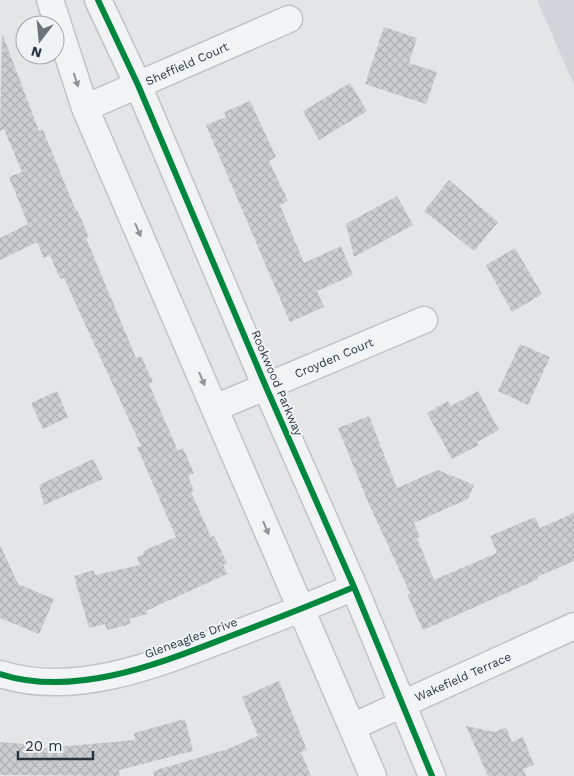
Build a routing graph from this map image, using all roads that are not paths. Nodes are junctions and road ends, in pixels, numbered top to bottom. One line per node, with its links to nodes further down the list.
1 (50, 0): 5 (street, one-way to 5)
2 (98, 0): 4 (street, Rookwood Parkway)
3 (289, 19): 4 (street, Sheffield Court)
4 (138, 86): 5 (street, Sheffield Court); 7 (street, Rookwood Parkway)
5 (85, 108): 8 (street, one-way to 8)
6 (424, 320): 7 (street, Croyden Court)
7 (266, 387): 8 (street, Croyden Court); 9 (street, Rookwood Parkway)
8 (215, 408): 10 (street, one-way to 10)
9 (354, 587): 10 (street, Gleneagles Drive); 13 (street, Rookwood Parkway)
10 (300, 610): 12 (street, Gleneagles Drive); 14 (street)
11 (574, 626): 13 (street, Wakefield Terrace)
12 (0, 674)
13 (401, 705): 14 (street, Wakefield Terrace); 16 (street, Rookwood Parkway)
14 (352, 727): 15 (street)
15 (373, 776)
16 (432, 776)

